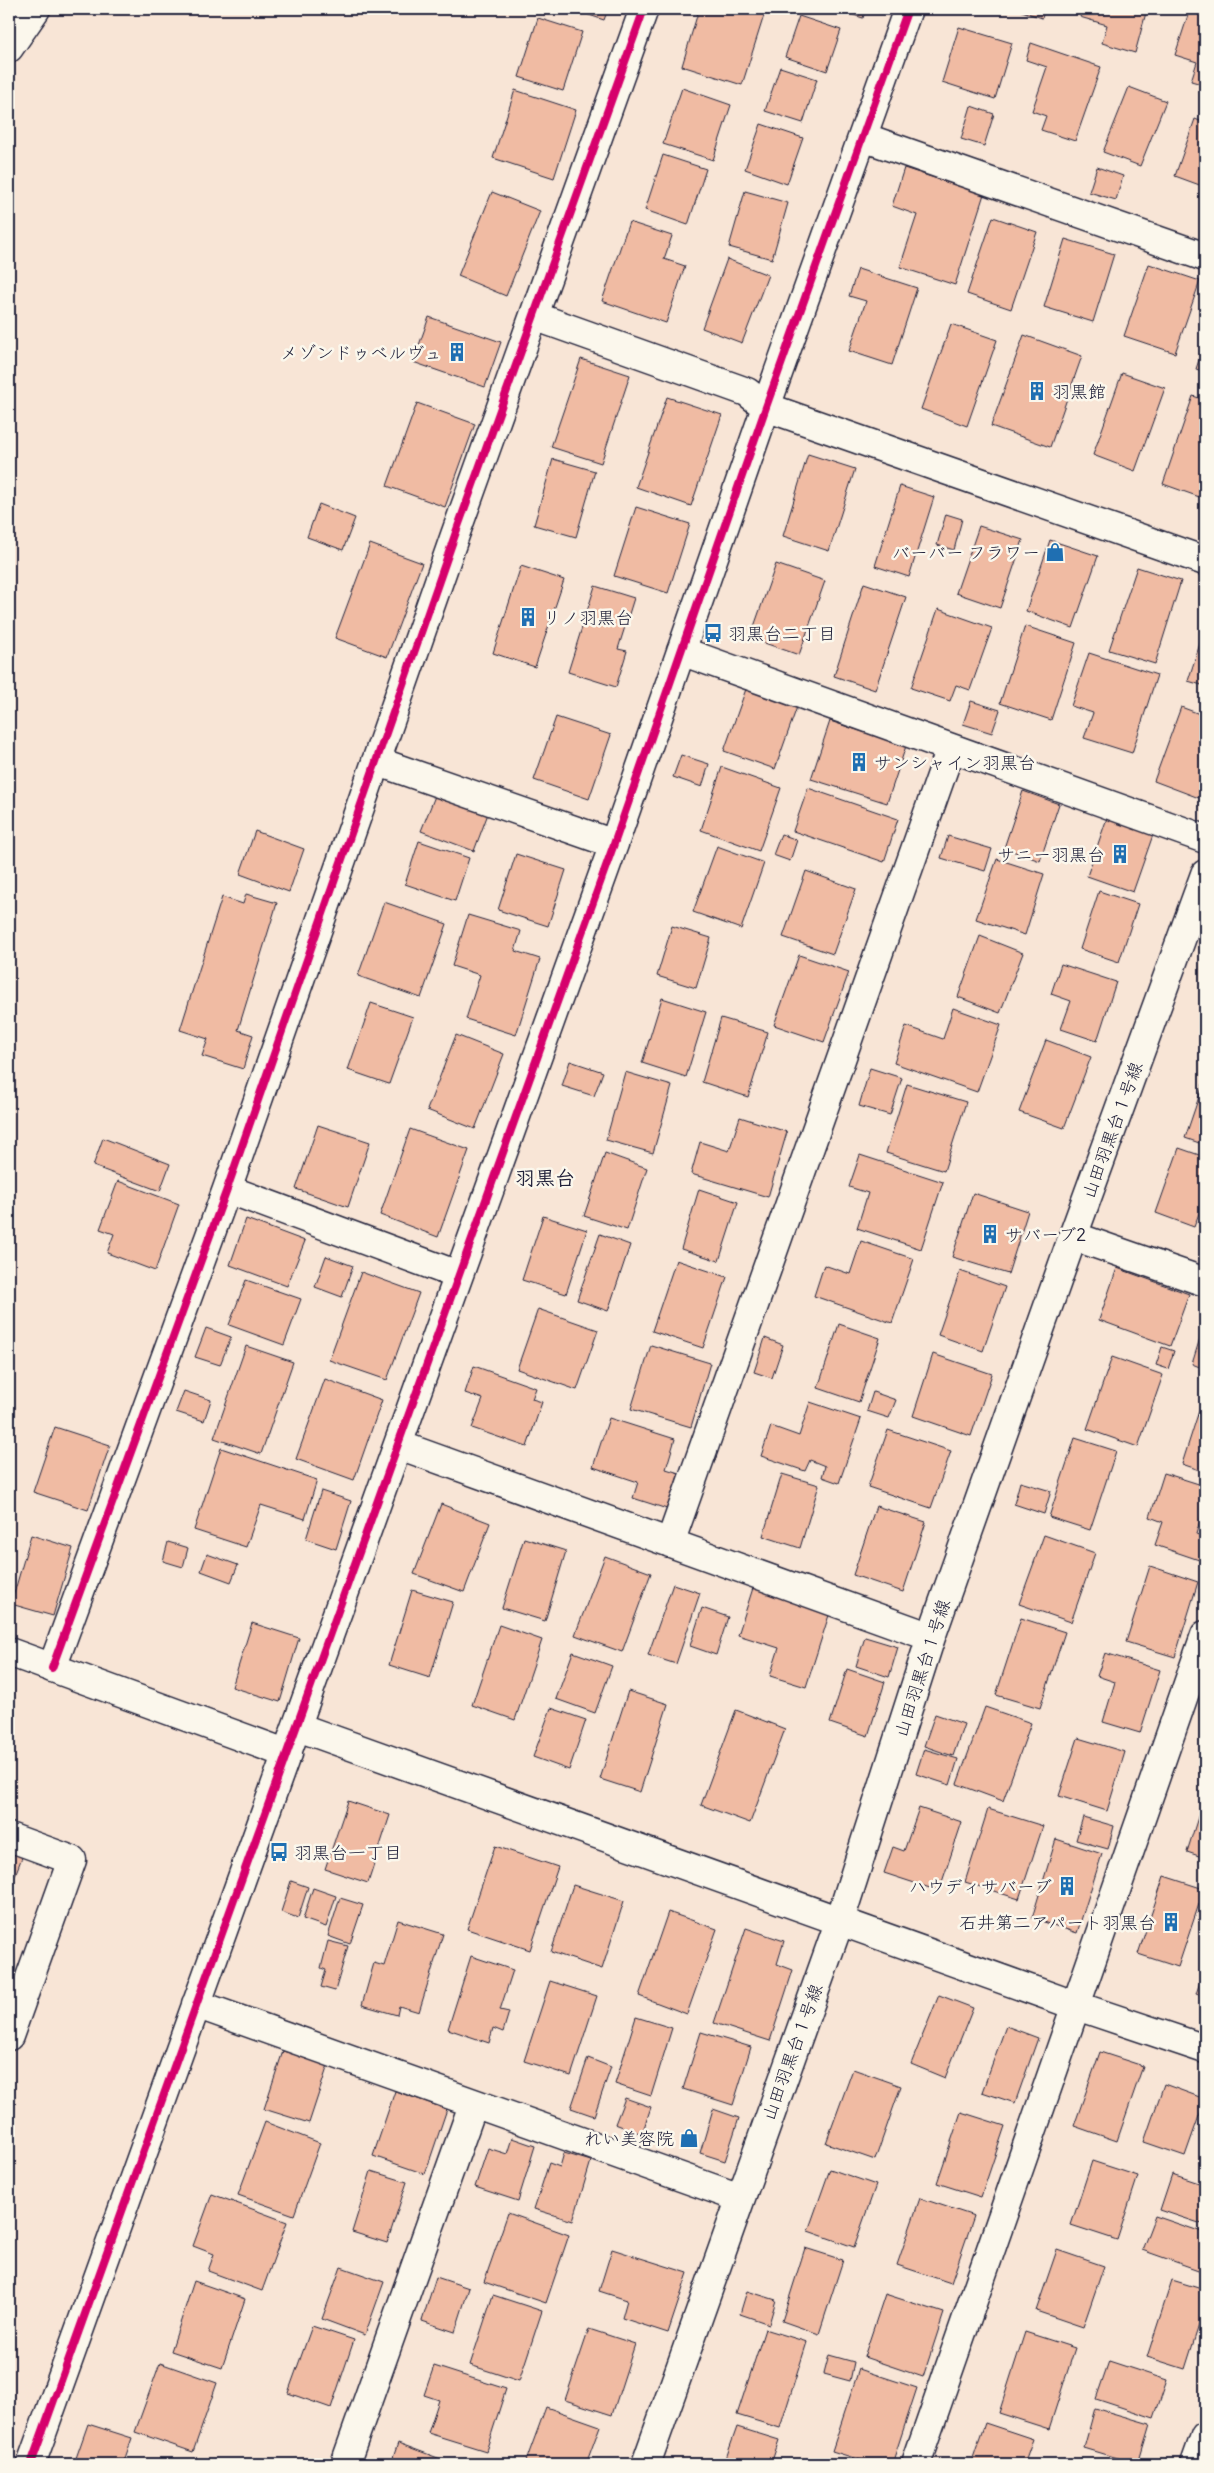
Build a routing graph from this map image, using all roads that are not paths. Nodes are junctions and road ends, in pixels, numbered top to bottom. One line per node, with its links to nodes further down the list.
1 (36, 9): 4 (street)
2 (644, 9): 7 (street)
3 (908, 9): 5 (street)
4 (9, 48)
5 (864, 137): 6 (street); 8 (street)
6 (1205, 256)
7 (534, 316): 8 (street); 12 (street)
8 (766, 407): 9 (street); 10 (street)
9 (1205, 561)
10 (682, 651): 11 (street); 14 (street)
11 (951, 748): 13 (street); 21 (street)
12 (376, 761): 14 (street); 16 (street)
13 (1205, 839)
14 (614, 844): 18 (street)
15 (1205, 874): 17 (street, 山田羽黒台１号線)
16 (226, 1189): 18 (street); 25 (street)
17 (1073, 1236): 19 (street); 23 (street, 山田羽黒台１号線)
18 (458, 1275): 20 (street)
19 (1205, 1282)
20 (399, 1445): 21 (street); 26 (street)
21 (670, 1543): 23 (street)
22 (1205, 1635): 31 (street)
23 (931, 1637): 29 (street, 山田羽黒台１号線)
24 (9, 1652): 25 (street)
25 (52, 1668): 27 (street)
26 (298, 1728): 27 (street); 29 (street)
27 (288, 1754): 30 (street)
28 (9, 1837): 32 (street)
29 (840, 1920): 31 (street); 35 (street, 山田羽黒台１号線)
30 (196, 2004): 34 (street); 37 (street)
31 (1077, 2006): 33 (street); 40 (street)
32 (9, 2036)
33 (1205, 2050)
34 (473, 2104): 35 (street); 38 (street)
35 (740, 2198): 39 (street, 山田羽黒台１号線)
36 (1205, 2436): 41 (street)
37 (32, 2464)
38 (345, 2464)
39 (646, 2464)
40 (916, 2464)
41 (1195, 2464)

